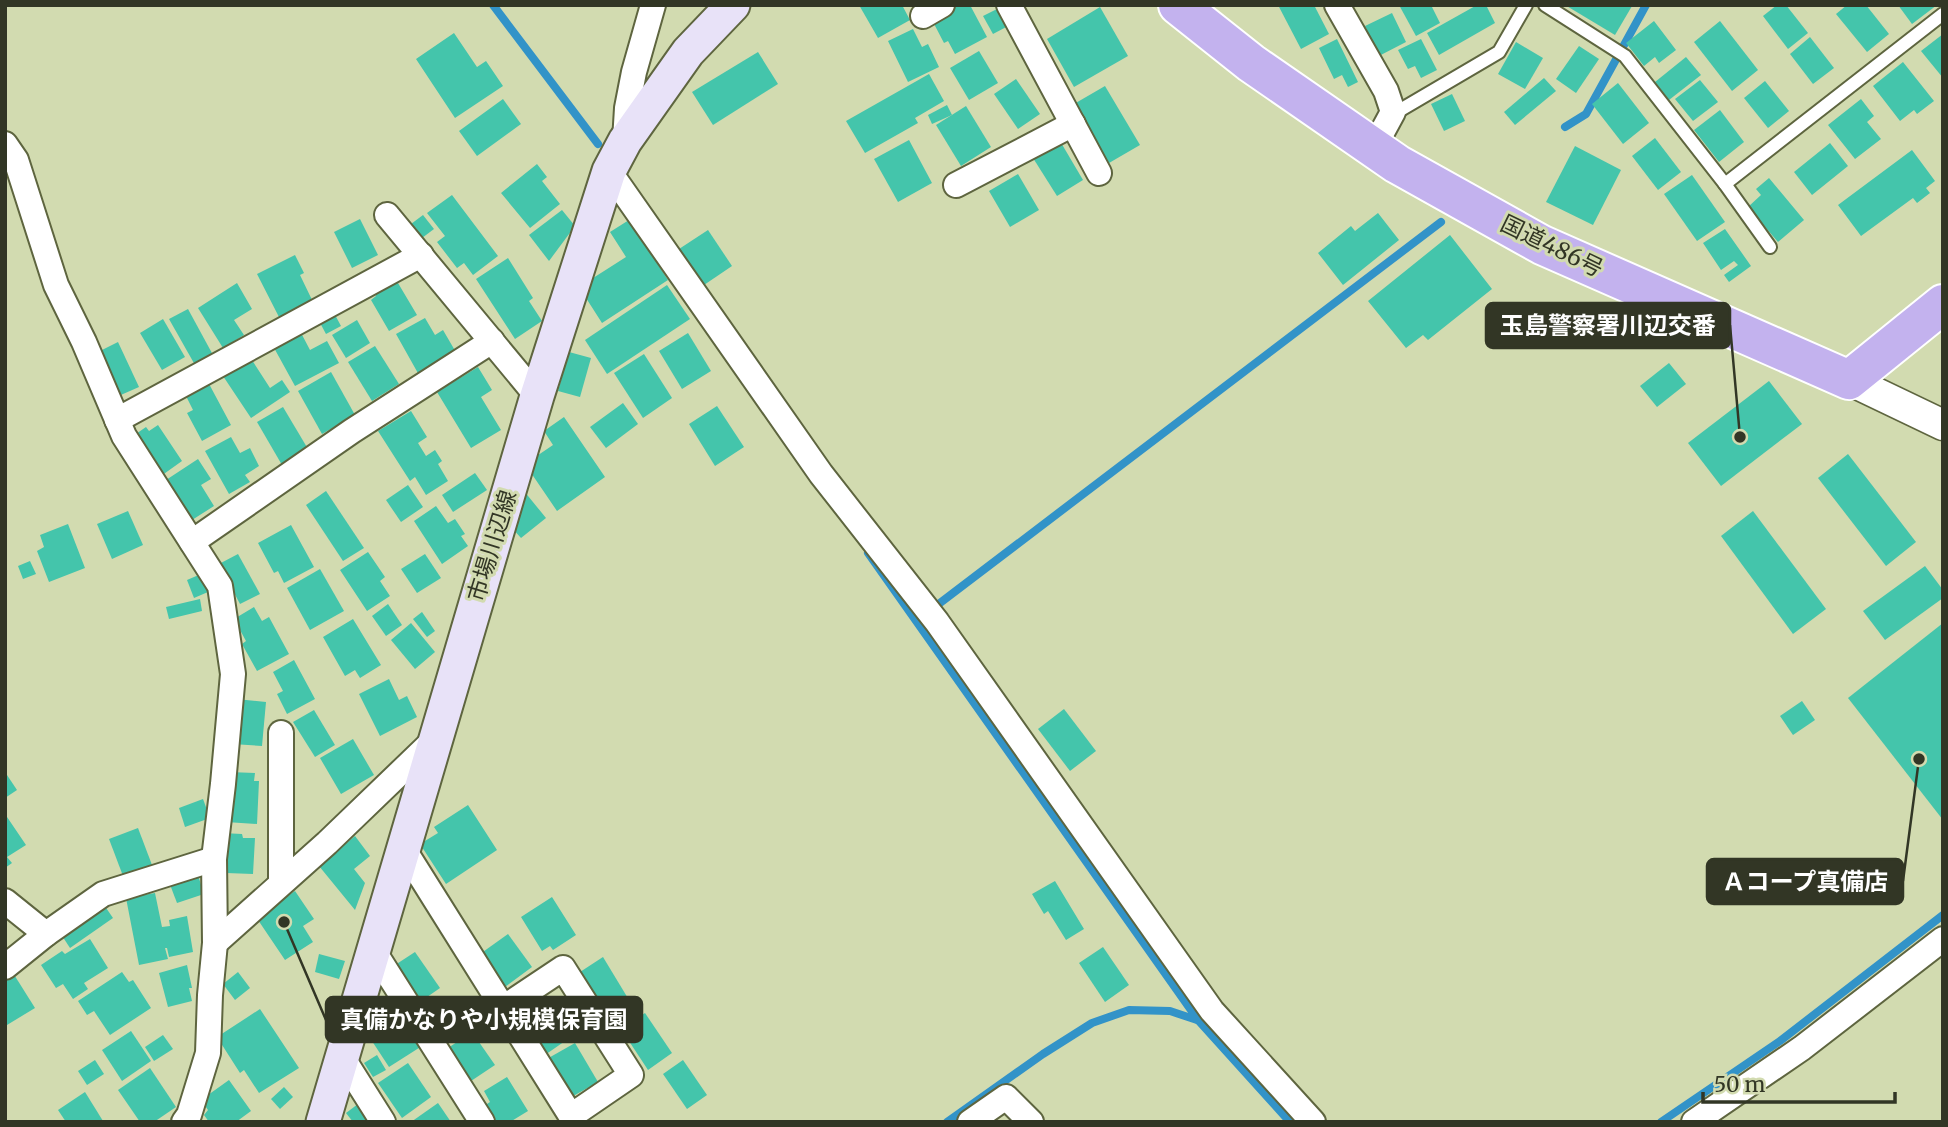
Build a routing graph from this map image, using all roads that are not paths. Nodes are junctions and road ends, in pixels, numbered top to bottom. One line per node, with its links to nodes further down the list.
1 (653, 5): 11 (street)
2 (733, 5): 11 (main road, 市場川辺線)
3 (1009, 5): 10 (street)
4 (1178, 5): 13 (highway, 国道486号)
5 (1526, 5): 9 (lane)
6 (1545, 5): 16 (lane)
7 (1339, 6): 9 (street)
8 (1943, 14): 16 (lane)
9 (1393, 112): 13 (street)
10 (1073, 124): 15 (street); 17 (street)
11 (625, 141): 14 (main road, 市場川辺線)
12 (5, 144): 25 (street)
13 (1373, 149): 23 (highway, 国道486号)
14 (609, 171): 24 (main road, 市場川辺線); 47 (street)
15 (1099, 173)
16 (1725, 184): 19 (lane)
17 (957, 185)
18 (387, 215): 20 (street)
19 (1770, 247)
20 (421, 255): 22 (street); 25 (street)
21 (1943, 304): 23 (highway)
22 (492, 341): 24 (street); 27 (street)
23 (1849, 380): 26 (street)
24 (537, 396): 29 (main road, 市場川辺線)
25 (117, 420): 27 (street)
26 (1943, 425)
27 (192, 542): 31 (street)
28 (281, 733): 32 (street)
29 (434, 740): 30 (main road, 市場川辺線); 32 (street)
30 (403, 848): 37 (main road, 市場川辺線); 39 (street)
31 (214, 859): 34 (street); 36 (street)
32 (281, 883): 36 (street)
33 (5, 901): 34 (street)
34 (47, 934): 38 (street)
35 (1943, 939): 48 (street)
36 (215, 943): 41 (street)
37 (373, 950): 40 (main road, 市場川辺線); 44 (street)
38 (5, 967)
39 (503, 1009): 39 (street)
40 (342, 1057): 42 (main road, 市場川辺線); 43 (street)
41 (189, 1119)
42 (323, 1122)
43 (383, 1122)
44 (482, 1122)
45 (970, 1122): 46 (street)
46 (1031, 1122)
47 (1313, 1122)
48 (1694, 1122)

